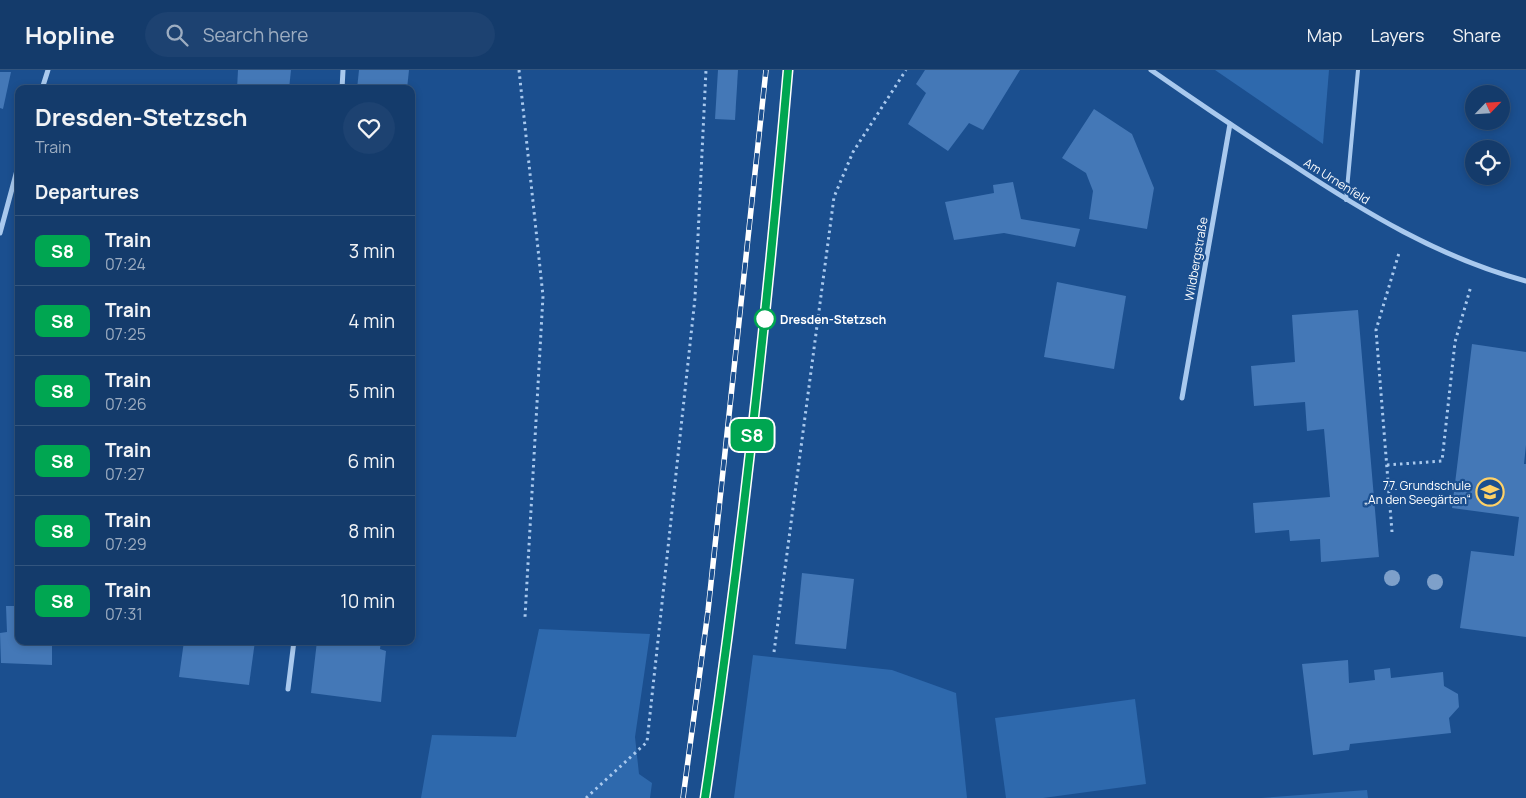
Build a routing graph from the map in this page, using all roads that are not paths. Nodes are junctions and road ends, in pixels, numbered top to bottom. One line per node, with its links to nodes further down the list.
1 (48, 70): 5 (street)
2 (343, 70): 6 (street)
3 (1151, 70): 7 (street, Am Urnenfeld)
4 (1358, 70): 9 (lane)
5 (43, 85)
6 (342, 85)
7 (1230, 124): 9 (street, Am Urnenfeld); 12 (street, Wildbergstraße)
8 (15, 178): 10 (street)
9 (1346, 200): 11 (street, Am Urnenfeld)
10 (0, 233)
11 (1526, 281)
12 (1182, 398)
13 (294, 645): 14 (street)
14 (288, 689)

